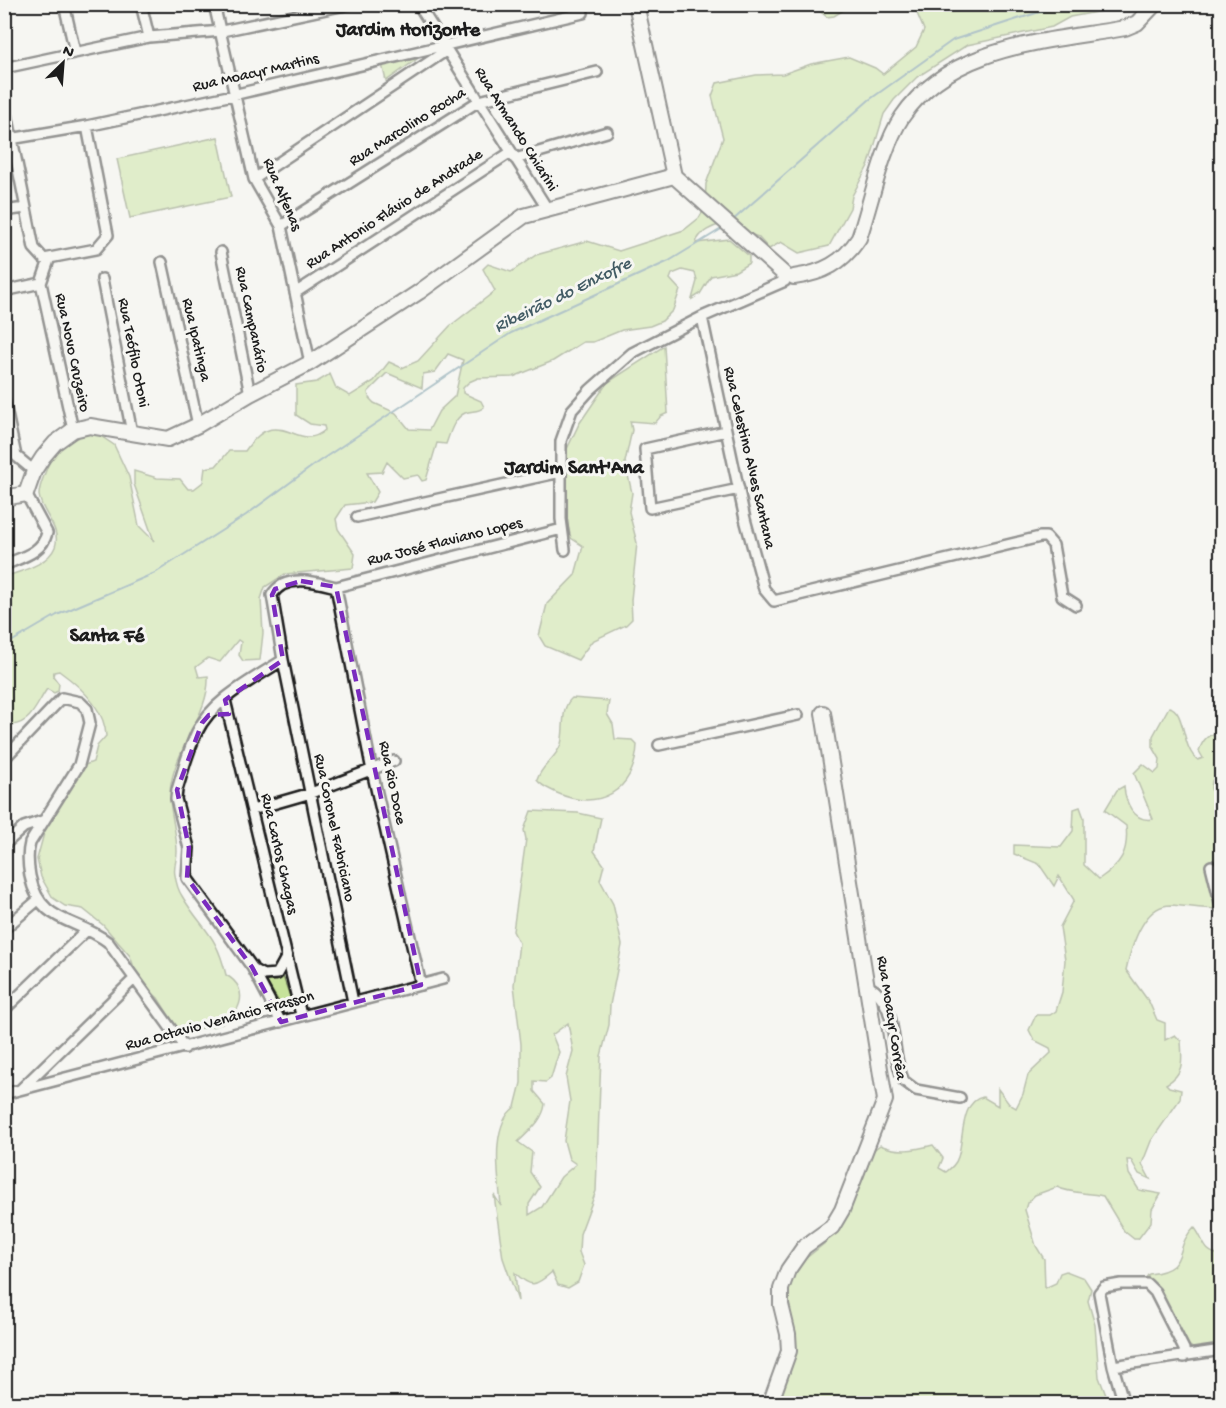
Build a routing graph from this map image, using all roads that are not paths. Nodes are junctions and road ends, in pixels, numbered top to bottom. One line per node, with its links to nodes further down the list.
1 (64, 4): 12 (street)
2 (141, 4): 10 (street)
3 (214, 4): 9 (street, Rua Alfenas)
4 (350, 4): 9 (street)
5 (418, 4): 11 (street, Rua Armando Chiarini)
6 (636, 4): 22 (street)
7 (1155, 4): 31 (street)
8 (583, 13): 11 (street, Rua Moacyr Martins)
9 (222, 31): 10 (street); 15 (street, Rua Alfenas)
10 (149, 38): 12 (street)
11 (445, 48): 15 (street, Rua Moacyr Martins); 17 (street, Rua Armando Chiarini); 23 (street)
12 (75, 52): 13 (street)
13 (4, 68)
14 (597, 72): 17 (street, Rua Marcolino Rocha)
15 (233, 95): 18 (street, Rua Moacyr Martins); 23 (street, Rua Alfenas)
16 (4, 99): 20 (street)
17 (479, 101): 21 (street, Rua Armando Chiarini); 27 (street, Rua Marcolino Rocha)
18 (87, 126): 20 (street, Rua Moacyr Martins); 29 (street)
19 (607, 132): 21 (street, Rua Antonio Flávio de Andrade)
20 (8, 140): 24 (street)
21 (513, 155): 25 (street, Rua Armando Chiarini); 35 (street, Rua Antonio Flávio de Andrade)
22 (674, 176): 25 (street); 31 (street)
23 (254, 179): 27 (street, Rua Alfenas)
24 (25, 208): 26 (street); 29 (street)
25 (548, 210): 37 (street)
26 (4, 211)
27 (281, 226): 35 (street, Rua Alfenas)
28 (221, 252): 38 (street, Rua Campanário)
29 (48, 260): 33 (street)
30 (162, 262): 40 (street, Rua Ipatinga)
31 (788, 278): 36 (street)
32 (102, 279): 43 (street, Rua Teófilo Otoni)
33 (41, 283): 34 (street); 41 (street, Rua Novo Cruzeiro)
34 (4, 291)
35 (295, 293): 37 (street, Rua Alfenas)
36 (702, 317): 42 (street, Rua Celestino Alves Santana); 45 (street)
37 (310, 363): 38 (street)
38 (250, 394): 40 (street)
39 (4, 400): 44 (street)
40 (198, 425): 43 (street)
41 (73, 430): 43 (street); 44 (street)
42 (726, 431): 46 (street, Rua Celestino Alves Santana); 46 (street)
43 (132, 433)
44 (34, 471): 47 (street)
45 (561, 472): 49 (street); 50 (street)
46 (739, 489): 54 (street, Rua Celestino Alves Santana)
47 (26, 494): 48 (street); 52 (street)
48 (4, 498)
49 (357, 517)
50 (562, 529): 51 (street); 53 (street, Rua José Flaviano Lopes)
51 (564, 550)
52 (4, 565)
53 (336, 587): 55 (street, Rua Coronel Fabriciano); 64 (street, Rua Rio Doce)
54 (1076, 605)
55 (283, 660): 56 (street); 65 (street, Rua Coronel Fabriciano)
56 (225, 700): 58 (street); 60 (street, Rua Carlos Chagas)
57 (823, 713): 79 (street, Rua Moacyr Corrêa)
58 (209, 715): 60 (street); 75 (street)
59 (798, 715): 61 (street)
60 (230, 718): 66 (street, Rua Carlos Chagas)
61 (659, 745)
62 (4, 759): 67 (street)
63 (394, 761): 64 (street)
64 (372, 771): 65 (street); 78 (street, Rua Rio Doce)
65 (311, 794): 66 (street); 80 (street, Rua Coronel Fabriciano)
66 (252, 810): 74 (street, Rua Carlos Chagas)
67 (42, 821): 68 (street); 70 (street)
68 (4, 845)
69 (1211, 866): 71 (street)
70 (38, 900): 72 (street); 73 (street)
71 (1221, 910)
72 (4, 929)
73 (87, 930): 77 (street); 81 (street)
74 (287, 956): 75 (street); 82 (street, Rua Carlos Chagas)
75 (254, 970): 83 (street)
76 (443, 979): 78 (street, Rua Octavio Venâncio Frasson)
77 (133, 980): 84 (street); 85 (street)
78 (421, 985): 80 (street, Rua Octavio Venâncio Frasson)
79 (868, 986): 87 (street); 91 (street, Rua Moacyr Corrêa)
80 (353, 1002): 82 (street, Rua Octavio Venâncio Frasson)
81 (4, 1011)
82 (301, 1015): 83 (street, Rua Octavio Venâncio Frasson)
83 (281, 1022): 84 (street, Rua Octavio Venâncio Frasson)
84 (185, 1048): 85 (street, Rua Octavio Venâncio Frasson)
85 (19, 1090): 86 (street, Rua Octavio Venâncio Frasson)
86 (4, 1094)
87 (960, 1098)
88 (1221, 1350): 89 (street)
89 (1184, 1357): 90 (street); 90 (street)
90 (1113, 1366): 92 (street)
91 (770, 1404)
92 (1124, 1404)

